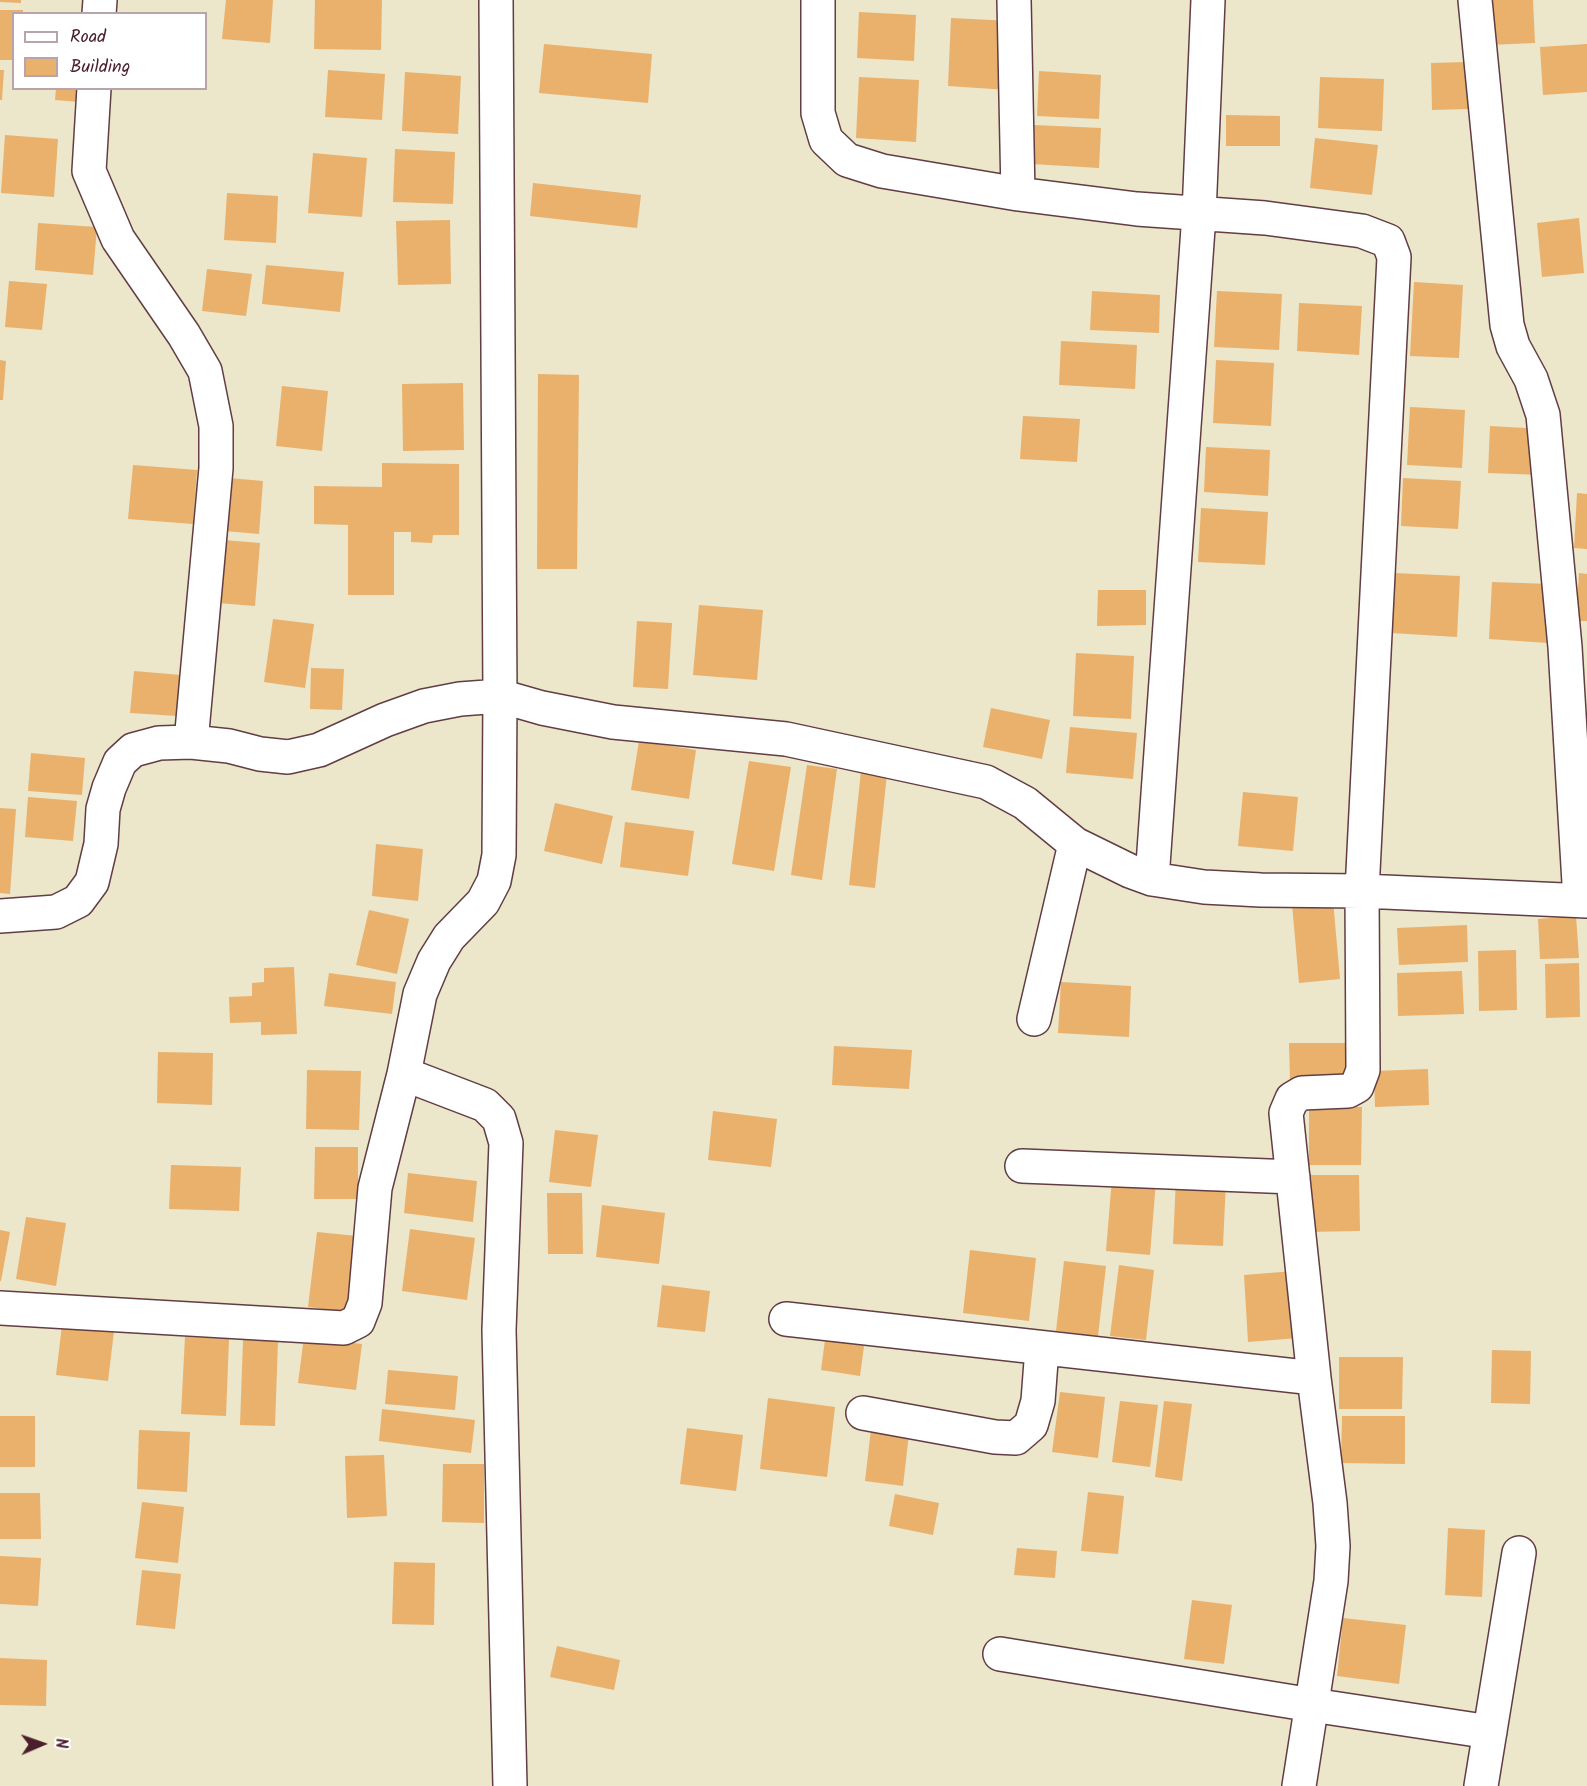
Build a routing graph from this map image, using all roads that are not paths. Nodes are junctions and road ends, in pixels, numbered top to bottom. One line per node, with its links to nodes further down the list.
1 (496, 0): 10 (street)
2 (818, 0): 7 (street)
3 (1014, 0): 7 (street)
4 (1208, 0): 8 (street)
5 (1475, 0): 9 (street)
6 (94, 90): 11 (street)
7 (1018, 195): 8 (street)
8 (1199, 214): 13 (street); 14 (street)
9 (1576, 647): 15 (street)
10 (501, 696): 11 (street); 12 (street); 18 (street)
11 (191, 742): 16 (street)
12 (1075, 844): 13 (street); 17 (street)
13 (1152, 879): 14 (street)
14 (1362, 891): 15 (street); 20 (street)
15 (1584, 901)
16 (0, 916)
17 (1034, 1019)
18 (404, 1074): 21 (street); 30 (street)
19 (1022, 1166): 20 (street)
20 (1293, 1177): 24 (street)
21 (0, 1308)
22 (786, 1319): 23 (street)
23 (1042, 1348): 24 (street); 25 (street)
24 (1314, 1378): 28 (street)
25 (863, 1413)
26 (1518, 1552): 29 (street)
27 (1000, 1654): 28 (street)
28 (1312, 1705): 29 (street); 31 (street)
29 (1490, 1732): 32 (street)
30 (510, 1786)
31 (1299, 1786)
32 (1481, 1786)

